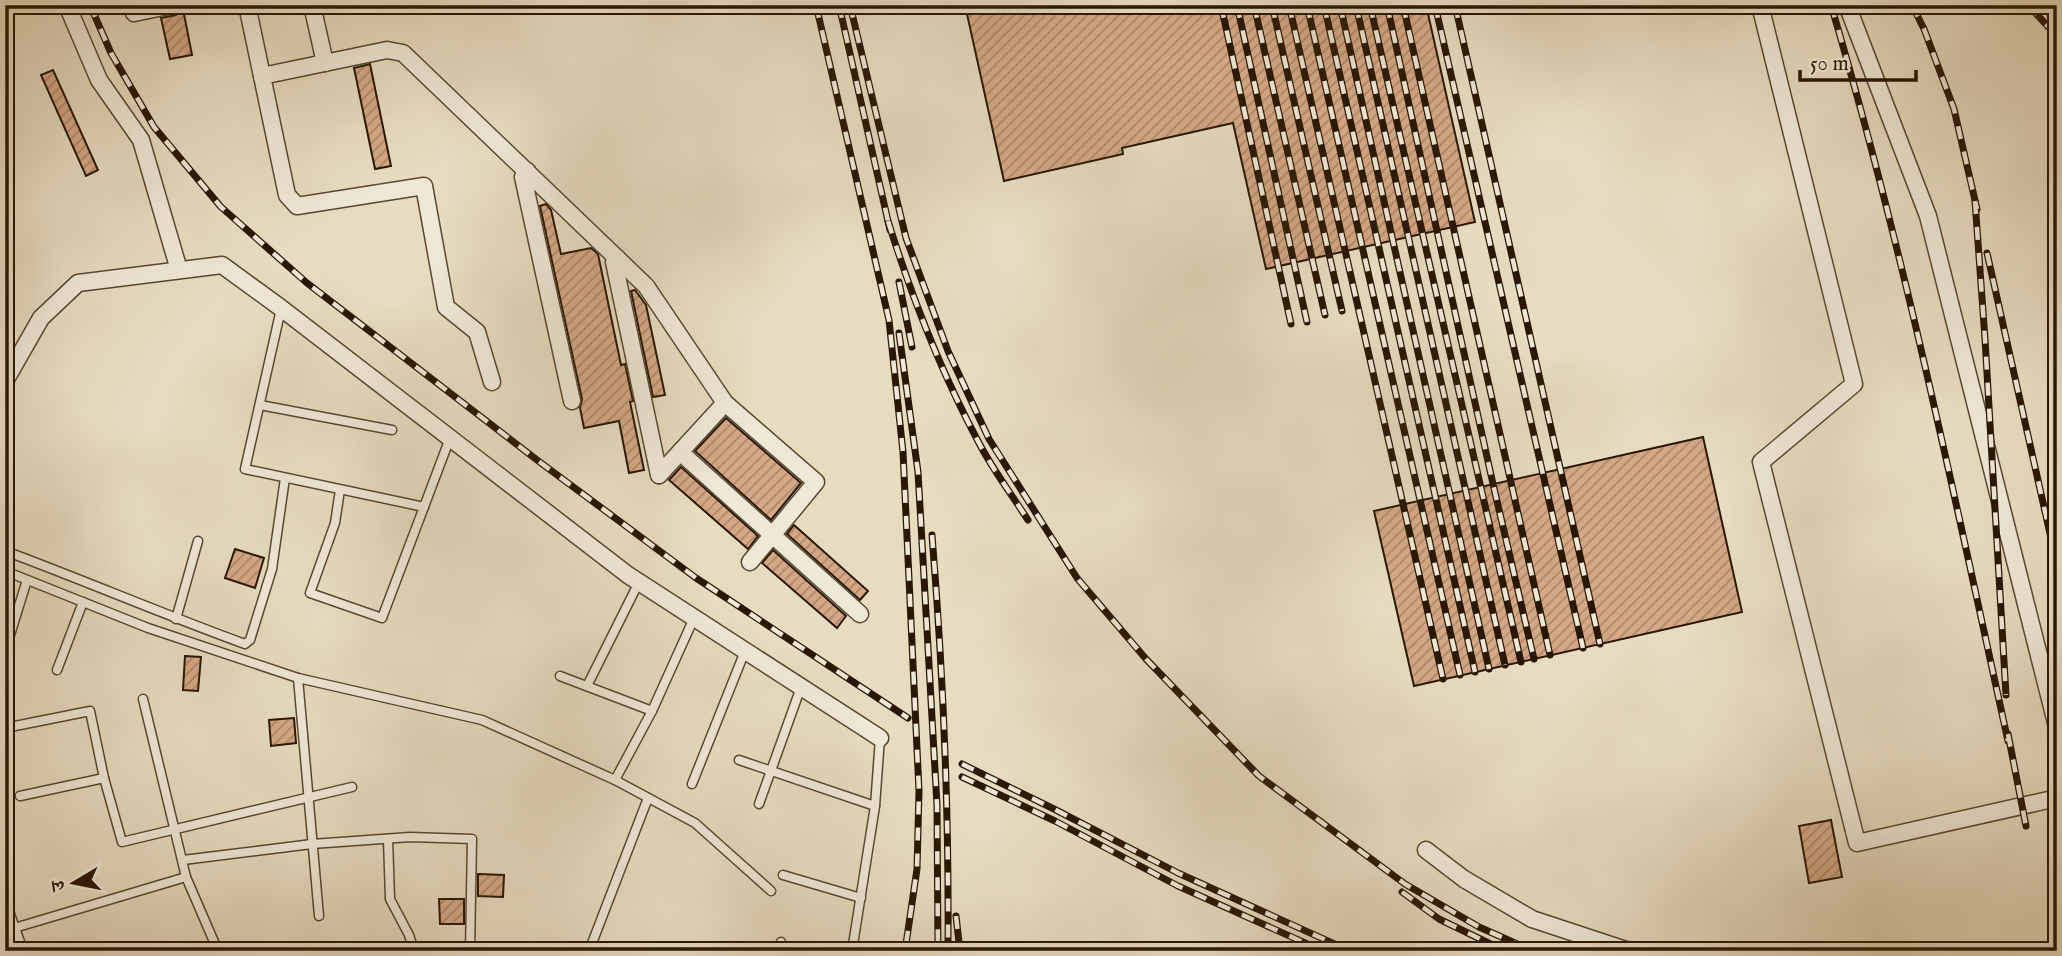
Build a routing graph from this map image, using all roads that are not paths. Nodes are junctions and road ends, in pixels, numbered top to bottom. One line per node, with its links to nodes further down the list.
1 (67, 5): 12 (street)
2 (247, 5): 9 (street)
3 (312, 5): 8 (street)
4 (1760, 5): 57 (street)
5 (1847, 5): 45 (street)
6 (170, 6): 7 (street)
7 (134, 13)
8 (325, 63): 9 (street); 10 (street)
9 (262, 76): 15 (street)
10 (527, 171): 11 (street); 16 (street)
11 (617, 258): 17 (street); 21 (street)
12 (179, 270): 13 (street); 14 (street)
13 (281, 308): 18 (lane); 20 (street)
14 (5, 381)
15 (492, 382)
16 (572, 401)
17 (725, 403): 21 (street); 25 (street)
18 (260, 405): 19 (lane); 22 (lane)
19 (392, 430)
20 (450, 438): 24 (lane); 31 (street)
21 (680, 452): 25 (street)
22 (285, 478): 23 (lane); 35 (lane)
23 (340, 490): 24 (lane); 24 (lane)
24 (424, 508)
25 (772, 535): 28 (street); 33 (street)
26 (198, 541): 35 (lane)
27 (5, 551): 35 (lane)
28 (750, 562)
29 (5, 571): 30 (lane)
30 (27, 580): 32 (lane); 36 (lane)
31 (639, 582): 34 (street); 41 (lane)
32 (83, 602): 38 (lane); 40 (lane)
33 (860, 614)
34 (694, 618): 37 (street); 44 (lane)
35 (176, 619)
36 (5, 650)
37 (745, 651): 42 (street); 52 (lane)
38 (57, 670)
39 (561, 676): 41 (lane)
40 (298, 678): 51 (lane); 55 (lane)
41 (587, 686): 44 (lane)
42 (801, 687): 47 (street); 49 (lane)
43 (143, 699): 60 (lane)
44 (652, 711): 51 (lane)
45 (2057, 727)
46 (5, 728): 50 (lane)
47 (880, 738): 59 (lane)
48 (739, 760): 49 (lane)
49 (771, 771): 58 (lane); 59 (lane)
50 (104, 778): 54 (lane); 60 (lane)
51 (615, 780): 56 (lane)
52 (692, 784)
53 (352, 787): 55 (lane)
54 (20, 796)
55 (310, 797): 60 (lane); 62 (lane)
56 (648, 798): 67 (lane); 77 (lane)
57 (2057, 798)
58 (759, 804)
59 (875, 806): 68 (lane)
60 (175, 830): 64 (lane)
61 (387, 839): 62 (lane); 73 (lane); 74 (lane)
62 (312, 844): 64 (lane); 70 (lane)
63 (1426, 850): 79 (street)
64 (183, 860): 66 (lane)
65 (783, 875): 68 (lane)
66 (186, 877): 71 (lane); 72 (lane)
67 (772, 891)
68 (861, 898): 78 (lane)
69 (5, 912): 71 (street)
70 (319, 916)
71 (13, 940)
72 (218, 951)
73 (414, 951)
74 (470, 951)
75 (549, 951): 76 (lane)
76 (557, 951)
77 (589, 951)
78 (852, 951)
79 (1629, 951)

